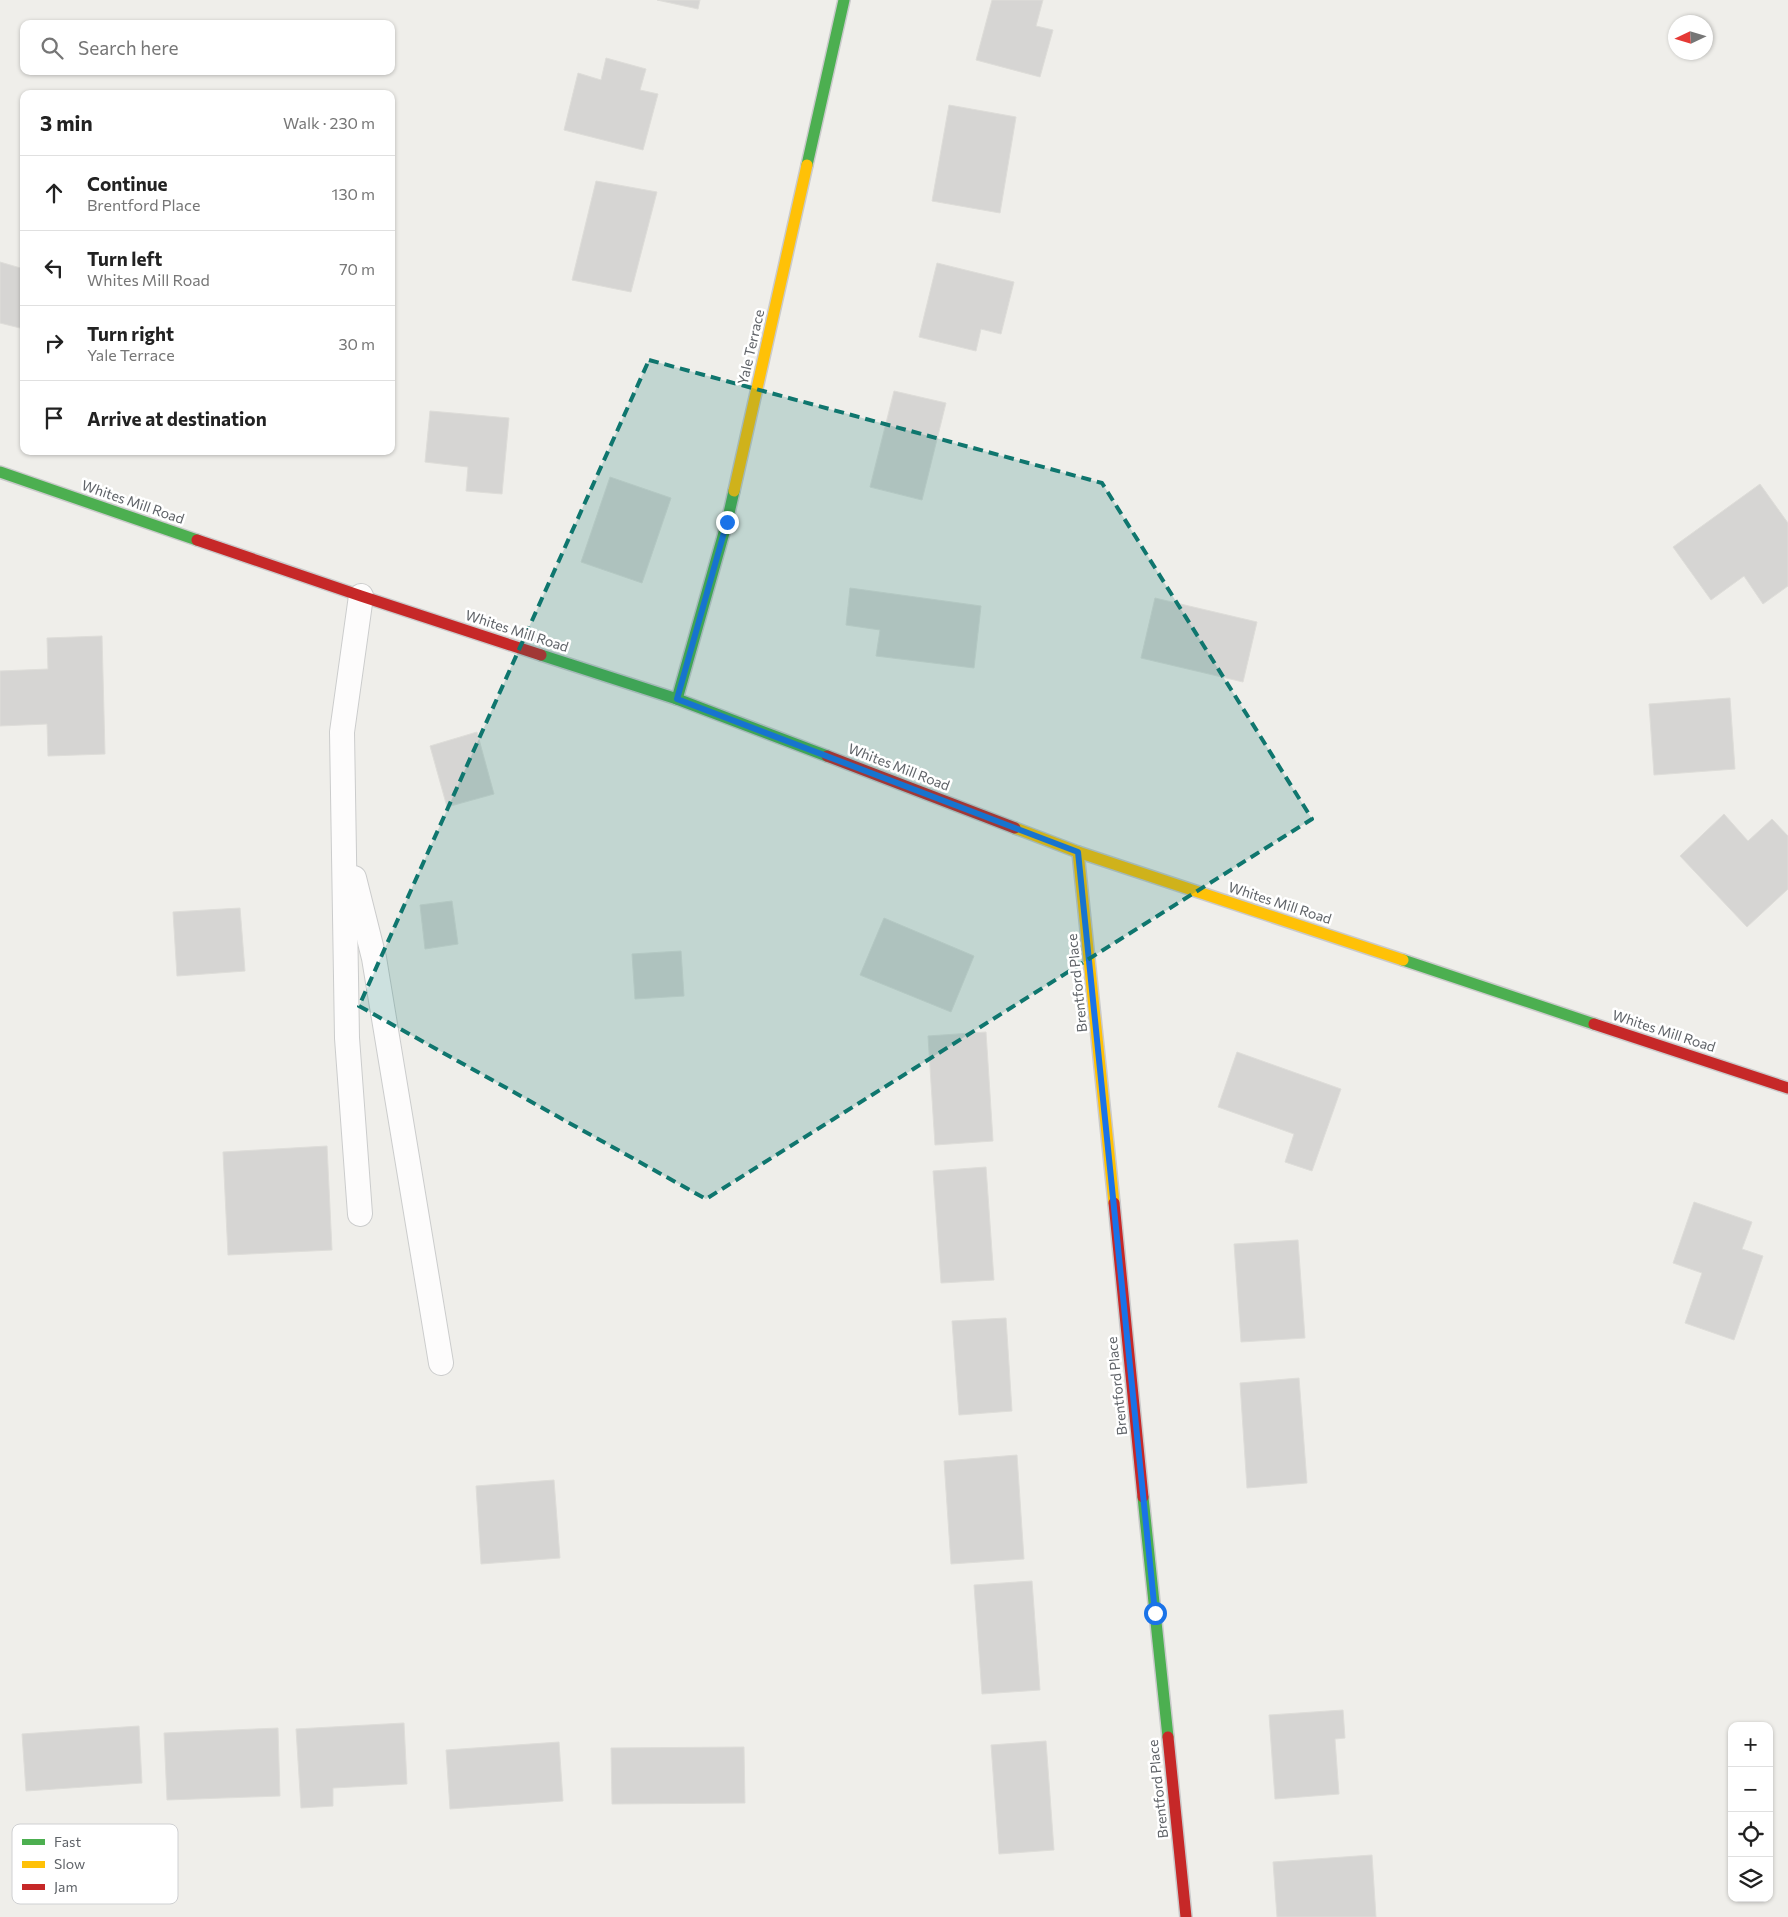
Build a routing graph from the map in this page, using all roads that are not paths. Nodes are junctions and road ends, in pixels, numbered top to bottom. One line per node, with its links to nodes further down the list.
1 (844, 0): 4 (street, Yale Terrace)
2 (0, 472): 3 (street, Whites Mill Road)
3 (361, 596): 4 (street, Whites Mill Road); 5 (lane)
4 (677, 699): 6 (street, Whites Mill Road)
5 (344, 838): 8 (lane); 9 (lane)
6 (1078, 852): 7 (street, Whites Mill Road); 10 (street, Brentford Place)
7 (1788, 1088)
8 (360, 1214)
9 (441, 1363)
10 (1186, 1917)

